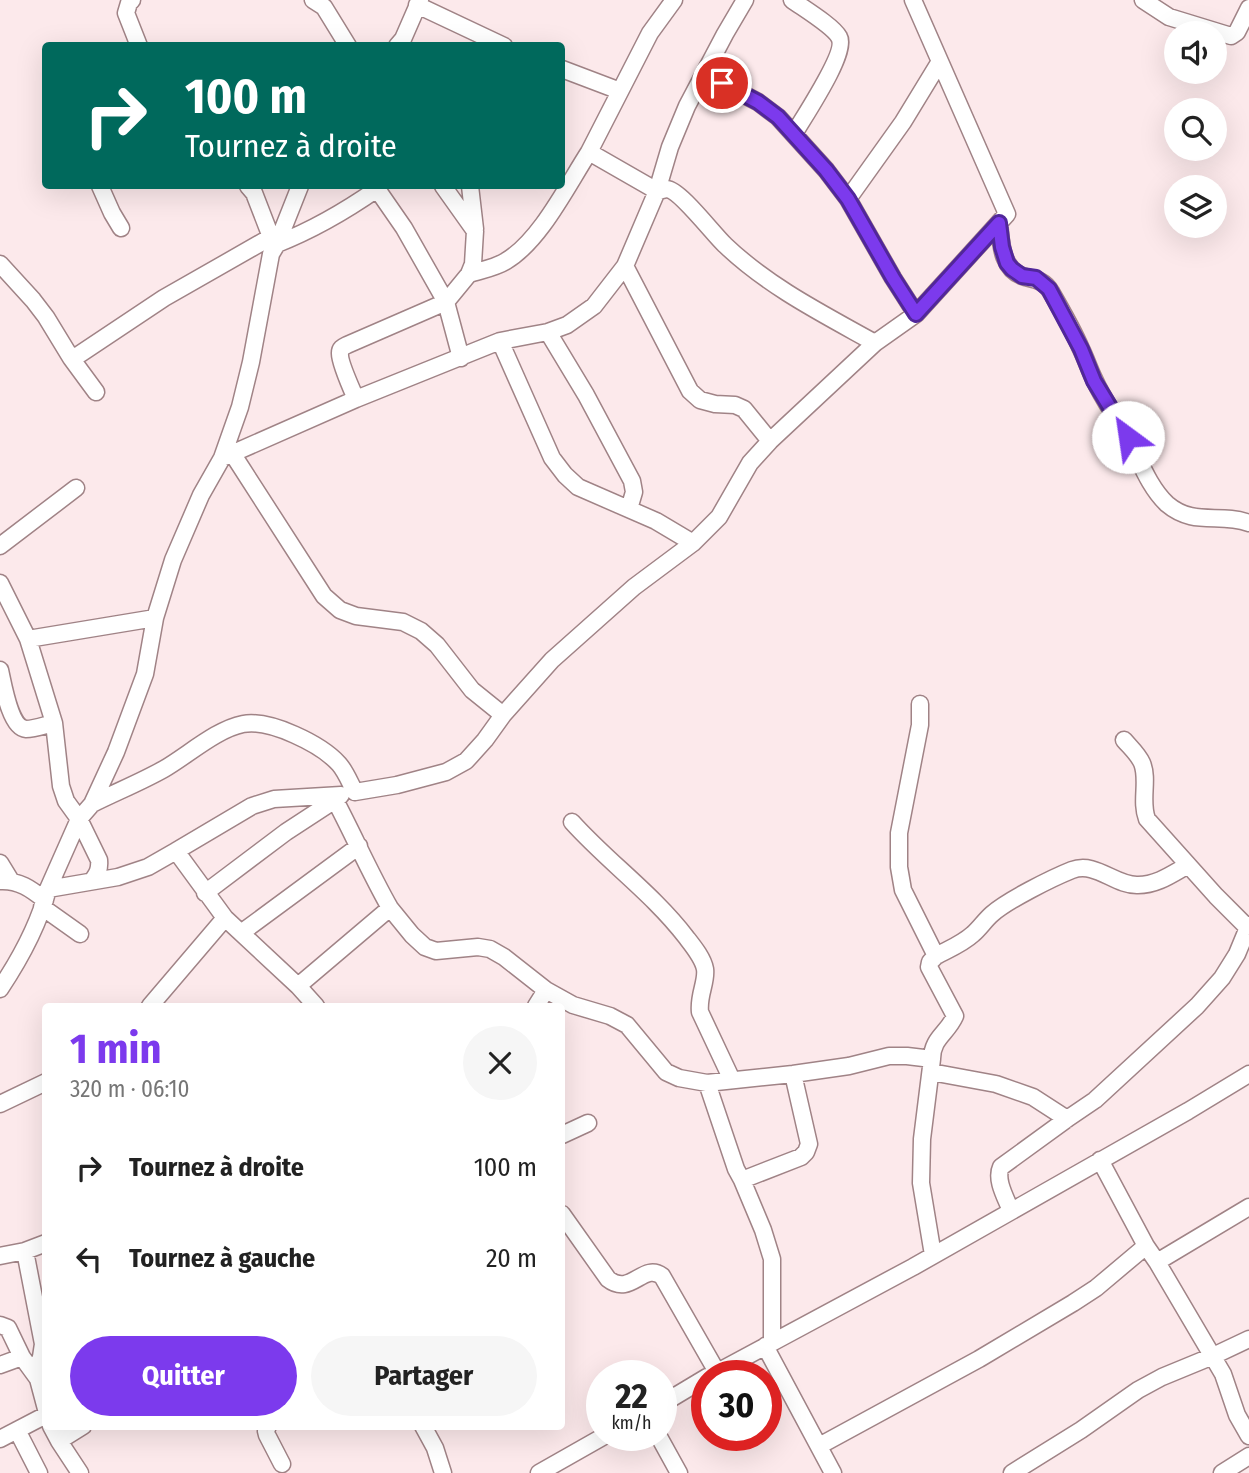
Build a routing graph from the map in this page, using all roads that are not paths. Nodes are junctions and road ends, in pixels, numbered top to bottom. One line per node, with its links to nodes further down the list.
1 (132, 0): 10 (street)
2 (313, 0): 11 (street)
3 (674, 0): 17 (street)
4 (746, 0): 16 (street)
5 (792, 0): 18 (street)
6 (913, 0): 14 (street)
7 (1143, 0): 9 (street)
8 (419, 3): 12 (street); 13 (street)
9 (1249, 8)
10 (137, 42)
11 (346, 42)
12 (400, 42)
13 (496, 42)
14 (939, 63): 28 (street); 29 (street)
15 (565, 70): 17 (street)
16 (704, 74): 18 (street); 27 (street)
17 (620, 90): 19 (street)
18 (794, 134): 28 (street)
19 (589, 152): 27 (street); 35 (street)
20 (101, 189): 30 (street)
21 (251, 189): 32 (street)
22 (299, 189): 32 (street)
23 (376, 189): 32 (street)
24 (380, 189): 36 (street)
25 (445, 189): 31 (street)
26 (470, 189): 31 (street)
27 (657, 191): 34 (street); 40 (street)
28 (848, 199): 37 (street)
29 (999, 223): 37 (street); 49 (street)
30 (121, 228)
31 (475, 231): 35 (street)
32 (273, 245): 41 (street); 46 (street)
33 (0, 264): 41 (street)
34 (625, 266): 38 (street); 45 (street)
35 (469, 274): 36 (street)
36 (446, 302): 42 (street); 44 (street)
37 (916, 314): 40 (street)
38 (548, 332): 39 (street); 48 (street)
39 (500, 341): 42 (street); 48 (street)
40 (875, 343): 45 (street)
41 (71, 358): 43 (street)
42 (461, 358): 44 (street)
43 (96, 392)
44 (356, 399): 46 (street)
45 (770, 440): 50 (street)
46 (227, 455): 53 (street); 57 (street)
47 (76, 488): 51 (street)
48 (629, 509): 50 (street)
49 (1249, 523)
50 (693, 543): 57 (street)
51 (0, 546)
52 (0, 583): 54 (street)
53 (155, 618): 54 (street); 61 (street)
54 (28, 639): 58 (street)
55 (0, 670): 58 (street)
56 (920, 704): 77 (street)
57 (503, 715): 60 (street)
58 (54, 723): 62 (street)
59 (1124, 740): 67 (street)
60 (344, 796): 61 (street); 64 (street); 65 (street); 70 (street)
61 (92, 804): 62 (street)
62 (79, 819): 69 (street); 71 (street)
63 (572, 822): 87 (street)
64 (359, 846): 72 (street); 75 (street)
65 (176, 851): 69 (street); 70 (street)
66 (0, 863): 68 (street)
67 (1188, 865): 74 (street); 77 (street)
68 (6, 881): 71 (street)
69 (92, 881): 71 (street)
70 (205, 893): 73 (street)
71 (45, 899): 76 (street); 79 (street)
72 (390, 908): 78 (street); 80 (street)
73 (225, 918): 75 (street); 81 (street)
74 (1248, 926): 91 (street)
75 (241, 933): 78 (street)
76 (80, 934)
77 (936, 956): 84 (street)
78 (298, 986): 82 (street)
79 (0, 989)
80 (546, 990): 83 (street); 88 (street)
81 (153, 1003)
82 (313, 1003)
83 (538, 1003)
84 (932, 1066): 85 (street); 91 (street); 102 (street)
85 (793, 1074): 87 (street); 95 (street)
86 (1249, 1074): 94 (street)
87 (732, 1080): 88 (street)
88 (707, 1083): 95 (street)
89 (42, 1084): 90 (street)
90 (0, 1104)
91 (1067, 1119): 97 (street)
92 (587, 1123): 93 (street)
93 (565, 1134)
94 (1100, 1160): 97 (street); 100 (street)
95 (742, 1180): 108 (street)
96 (1249, 1207): 104 (street)
97 (1011, 1211): 102 (street)
98 (565, 1218): 112 (street)
99 (42, 1244): 101 (street)
100 (1146, 1246): 104 (street); 124 (street)
101 (25, 1251): 103 (street); 106 (street)
102 (933, 1255): 108 (street)
103 (0, 1256)
104 (1157, 1262): 110 (street)
105 (0, 1325): 111 (street)
106 (42, 1339)
107 (1249, 1339): 110 (street)
108 (769, 1344): 113 (street); 124 (street)
109 (42, 1350): 115 (street)
110 (1213, 1356): 122 (street); 135 (street)
111 (22, 1357): 114 (street); 115 (street)
112 (704, 1360)
113 (739, 1360)
114 (0, 1365)
115 (35, 1373): 116 (street)
116 (42, 1394)
117 (42, 1417): 118 (street)
118 (17, 1430): 123 (street); 129 (street)
119 (266, 1430): 128 (street)
120 (425, 1430): 131 (street)
121 (55, 1434): 130 (street)
122 (1249, 1436)
123 (0, 1439)
124 (819, 1446): 134 (street)
125 (586, 1447): 132 (street)
126 (667, 1451): 133 (street)
127 (1248, 1459): 136 (street)
128 (282, 1464)
129 (35, 1471)
130 (80, 1473)
131 (443, 1473)
132 (540, 1473)
133 (679, 1473)
134 (832, 1473)
135 (1012, 1473)
136 (1222, 1473)

